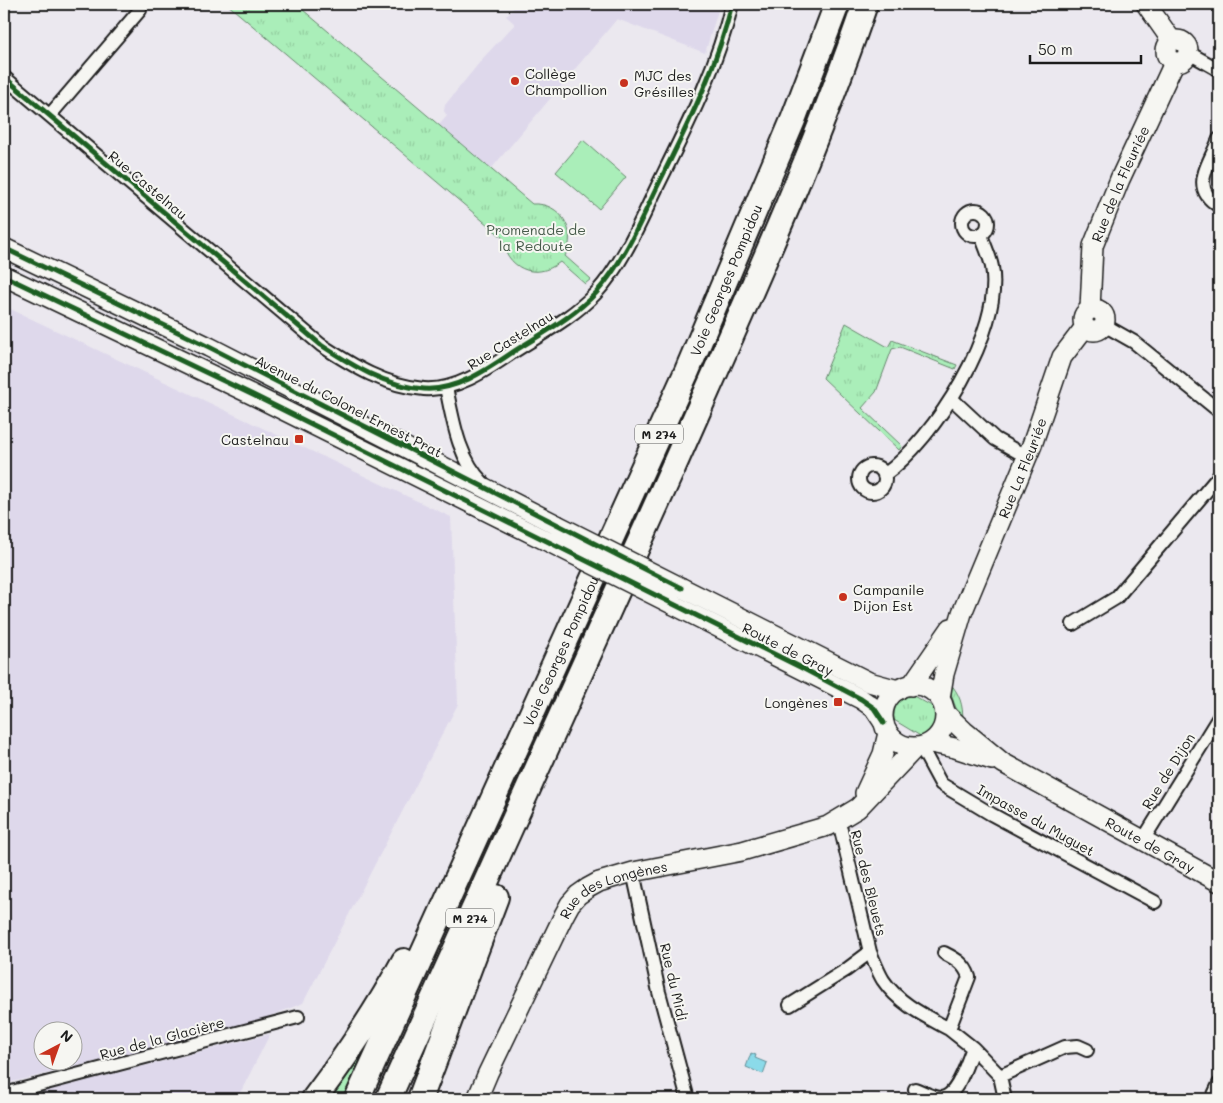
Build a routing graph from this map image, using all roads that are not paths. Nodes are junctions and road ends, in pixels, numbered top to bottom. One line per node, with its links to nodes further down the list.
1 (732, 4): 17 (street, Rue Castelnau)
2 (837, 4): 39 (highway, Voie Georges Pompidou / M 274)
3 (866, 4): 33 (highway, Voie Georges Pompidou / M 274)
4 (1146, 4): 6 (main road)
5 (140, 10): 9 (street)
6 (1181, 58): 7 (street); 15 (main road, Rue de la Fleuriée)
7 (1219, 70)
8 (4, 77): 9 (street, Rue Castelnau)
9 (50, 115): 17 (street, Rue Castelnau)
10 (1219, 139): 11 (street)
11 (1219, 206)
12 (981, 234): 18 (street)
13 (4, 248): 23 (main road, Avenue du Colonel Ernest Prat)
14 (4, 276): 24 (main road, Avenue du Colonel Ernest Prat)
15 (1087, 318): 16 (main road); 20 (main road, Rue La Fleuriée)
16 (1104, 325): 19 (street)
17 (446, 386): 23 (street)
18 (952, 399): 20 (street); 21 (street)
19 (1219, 411)
20 (1027, 457): 27 (main road, Rue La Fleuriée)
21 (884, 475)
22 (1219, 476): 28 (street)
23 (490, 490): 24 (main road, Avenue du Colonel Ernest Prat)
24 (553, 533): 25 (main road, Avenue du Colonel Ernest Prat, bridge); 26 (main road, Avenue du Colonel Ernest Prat, bridge)
25 (682, 588): 29 (main road, Route de Gray)
26 (674, 605): 32 (main road, Route de Gray)
27 (962, 613): 29 (main road, Rue La Fleuriée); 30 (main road, Rue La Fleuriée)
28 (1073, 624)
29 (904, 688): 30 (main road); 32 (main road)
30 (942, 706): 34 (main road); 35 (main road, Route de Gray)
31 (1219, 717): 38 (street, Rue de Dijon)
32 (886, 728): 34 (main road); 36 (main road)
33 (553, 737): 56 (highway, Voie Georges Pompidou / M 274); 57 (highway)
34 (922, 746): 35 (main road, Route de Gray); 36 (main road, Rue des Longènes); 42 (street, Impasse du Muguet)
35 (1003, 763): 38 (main road, Route de Gray)
36 (858, 808): 37 (main road, Rue des Longènes)
37 (836, 822): 40 (main road, Rue des Longènes); 43 (street, Rue des Bleuets)
38 (1142, 840): 41 (main road, Route de Gray)
39 (467, 858): 54 (highway); 55 (highway, Voie Georges Pompidou / M 274)
40 (633, 872): 58 (main road, Rue des Longènes); 59 (street, Rue du Midi)
41 (1219, 882)
42 (1155, 902)
43 (870, 952): 45 (street, Rue des Bleuets); 47 (street, Rue des Bleuets)
44 (944, 953): 47 (street)
45 (790, 1005)
46 (298, 1017): 53 (street, Rue de la Glacière)
47 (949, 1029): 48 (street, Rue des Bleuets)
48 (973, 1048): 50 (street, Rue des Bleuets); 52 (street)
49 (1087, 1050): 50 (street)
50 (1000, 1076): 60 (street)
51 (1219, 1084): 61 (street)
52 (915, 1089)
53 (4, 1094)
54 (314, 1099)
55 (357, 1099)
56 (388, 1099)
57 (420, 1099)
58 (477, 1099)
59 (688, 1099)
60 (1005, 1099)
61 (1212, 1099)

